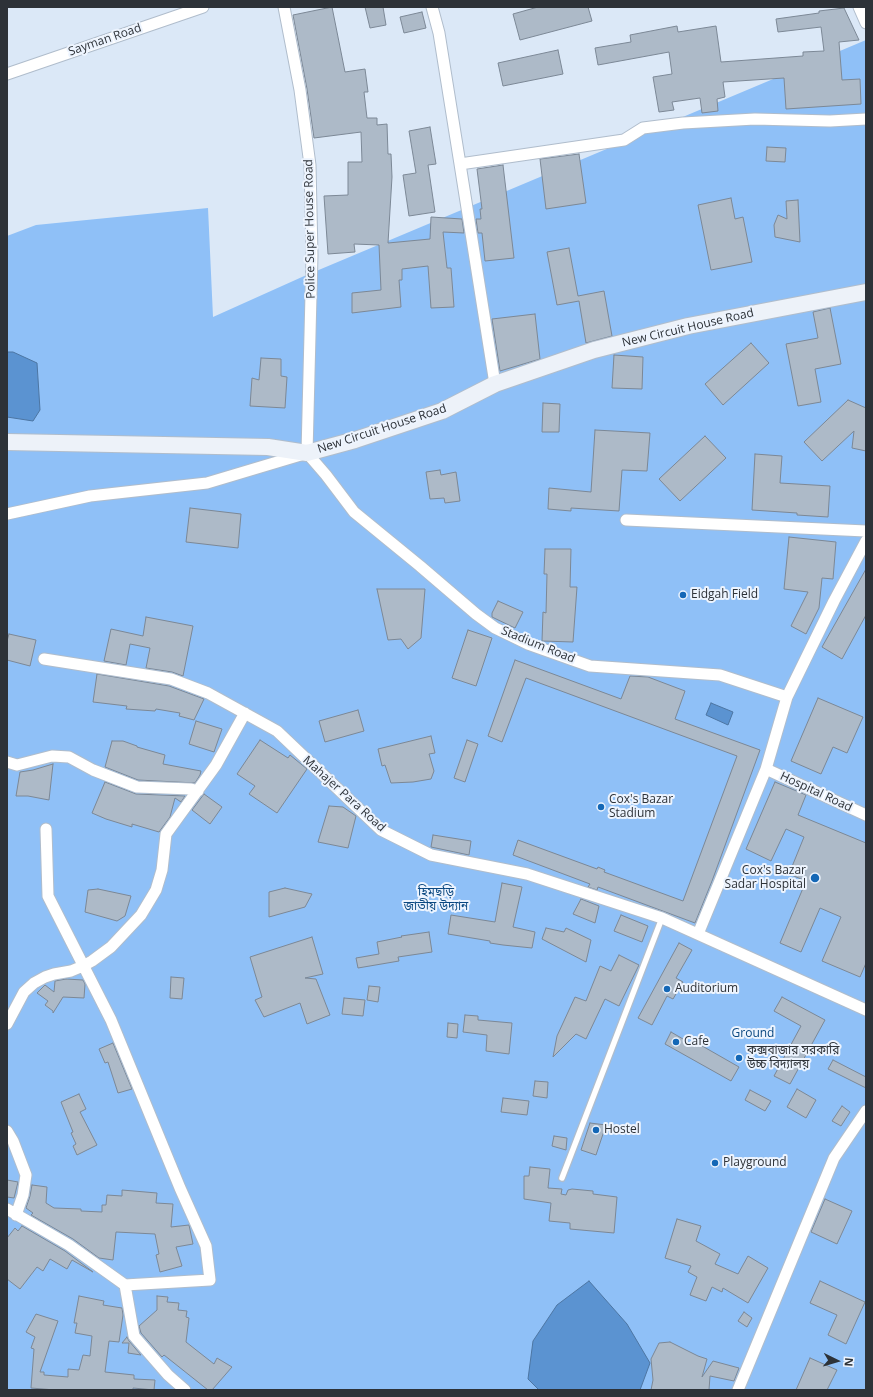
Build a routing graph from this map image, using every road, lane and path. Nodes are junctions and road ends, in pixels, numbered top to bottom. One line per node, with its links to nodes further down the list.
1 (203, 7): 6 (street, Sayman Road)
2 (284, 7): 12 (street, Police Super House Road)
3 (432, 7): 8 (street)
4 (859, 7): 5 (street)
5 (866, 23)
6 (7, 74)
7 (866, 118): 8 (street)
8 (460, 164): 10 (street)
9 (866, 292): 10 (street, New Circuit House Road)
10 (495, 384): 12 (street, New Circuit House Road)
11 (7, 442): 12 (street)
12 (307, 453): 13 (street, New Circuit House Road); 18 (street, Stadium Road)
13 (7, 514)
14 (626, 520): 15 (street)
15 (866, 531)
16 (866, 542): 18 (street)
17 (44, 658): 19 (street, Mahajer Para Road)
18 (787, 697): 21 (street)
19 (245, 713): 22 (street); 25 (street, Mahajer Para Road)
20 (7, 762): 22 (street)
21 (766, 769): 23 (street, Hospital Road); 26 (street)
22 (198, 791): 27 (street)
23 (866, 815)
24 (46, 829): 27 (street)
25 (662, 918): 26 (street, Mahajer Para Road); 32 (lane)
26 (698, 934): 28 (street, Mahajer Para Road)
27 (84, 966): 29 (street); 34 (street)
28 (866, 1010)
29 (7, 1024)
30 (866, 1111): 36 (street)
31 (7, 1131): 33 (street)
32 (562, 1178)
33 (12, 1212): 34 (street)
34 (125, 1285): 35 (street)
35 (185, 1390)
36 (738, 1390)

